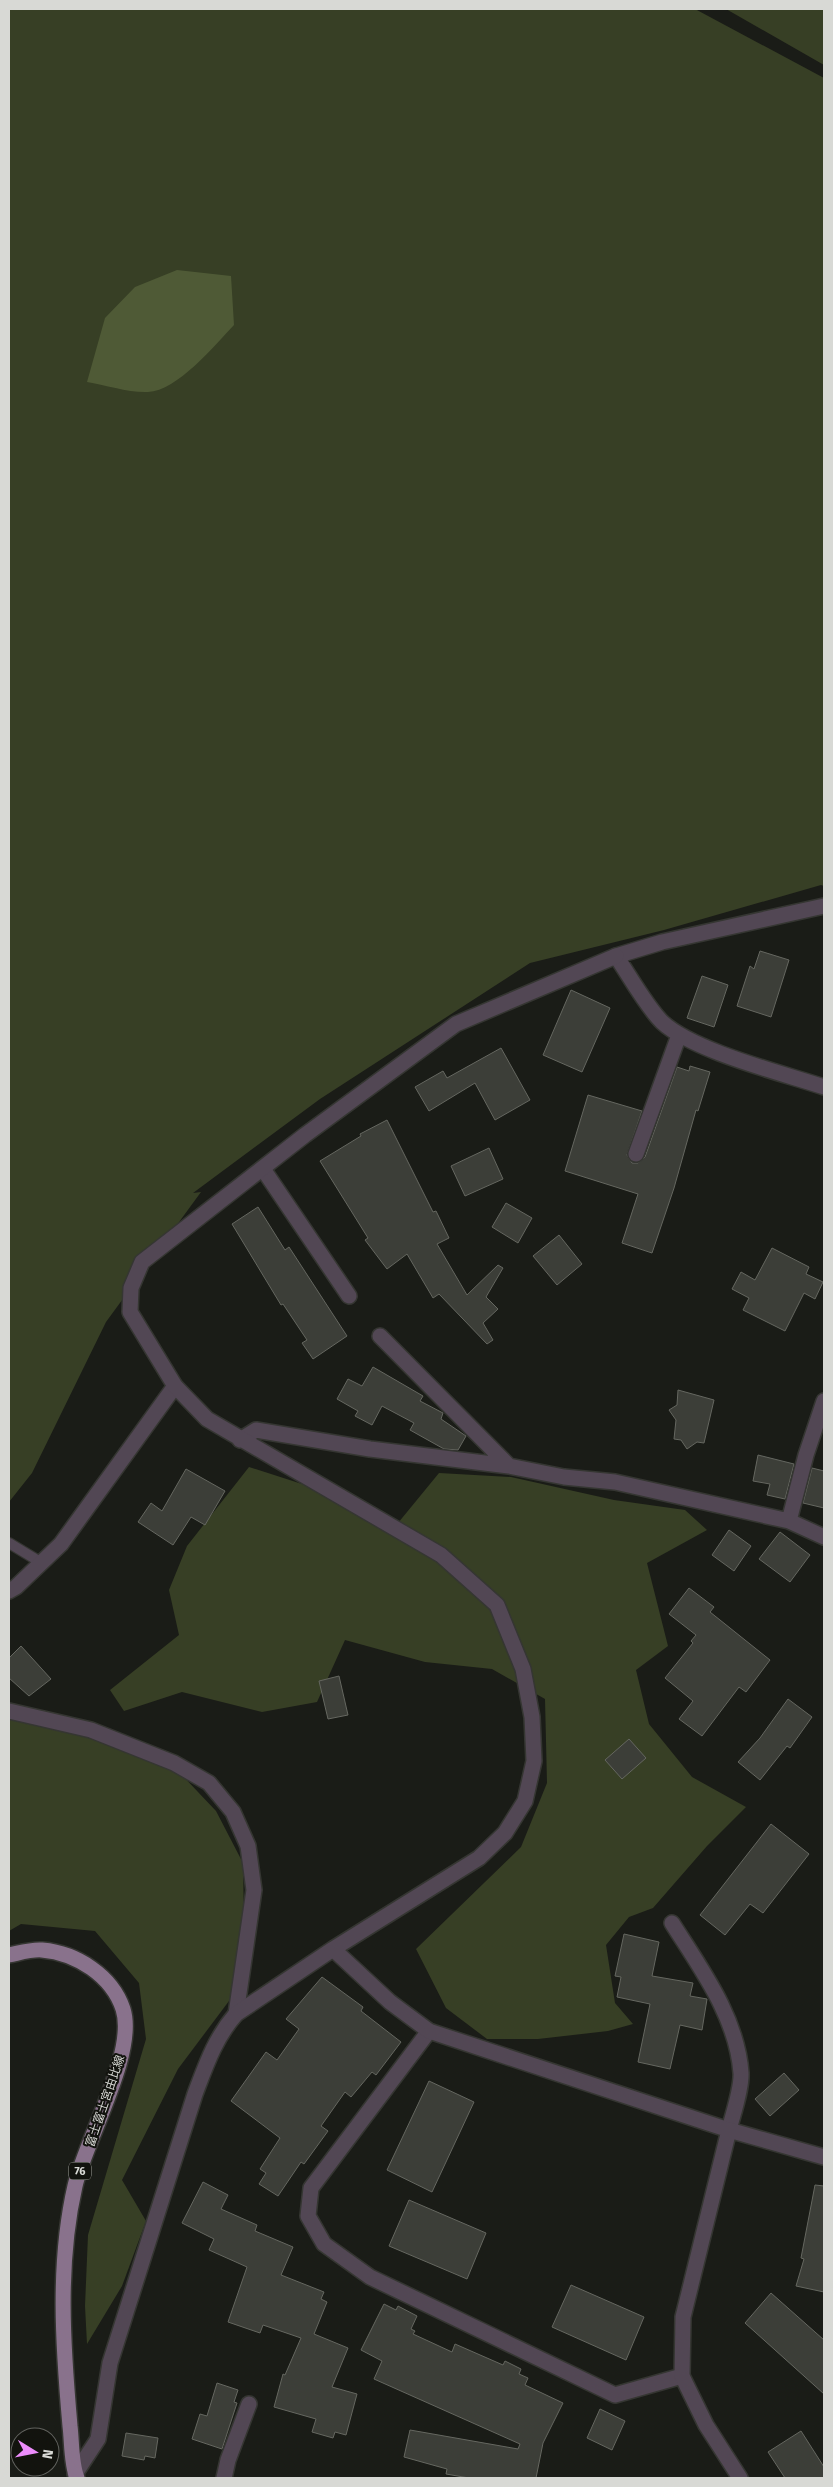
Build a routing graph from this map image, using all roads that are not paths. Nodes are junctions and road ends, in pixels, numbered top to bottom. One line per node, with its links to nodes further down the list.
1 (824, 906): 2 (street)
2 (616, 956): 3 (street); 6 (street)
3 (678, 1034): 4 (street); 5 (street)
4 (824, 1087)
5 (636, 1154)
6 (263, 1169): 7 (street); 9 (street)
7 (349, 1296)
8 (380, 1336): 12 (street)
9 (175, 1386): 11 (street); 16 (street)
10 (824, 1401): 13 (street)
11 (240, 1440): 12 (street); 20 (street)
12 (509, 1466): 13 (street)
13 (790, 1521): 14 (street)
14 (824, 1537)
15 (9, 1543): 16 (lane)
16 (42, 1563): 17 (street)
17 (9, 1591)
18 (9, 1711): 22 (street)
19 (672, 1923): 24 (street)
20 (333, 1949): 22 (street); 23 (street)
21 (9, 1955): 28 (main road, 富士富士宮由比線 / 76)
22 (236, 2014): 28 (street)
23 (429, 2031): 24 (street); 26 (street)
24 (729, 2130): 25 (street); 26 (street)
25 (824, 2157)
26 (682, 2376): 30 (street)
27 (249, 2404): 29 (street)
28 (76, 2476)
29 (224, 2478)
30 (740, 2478)

